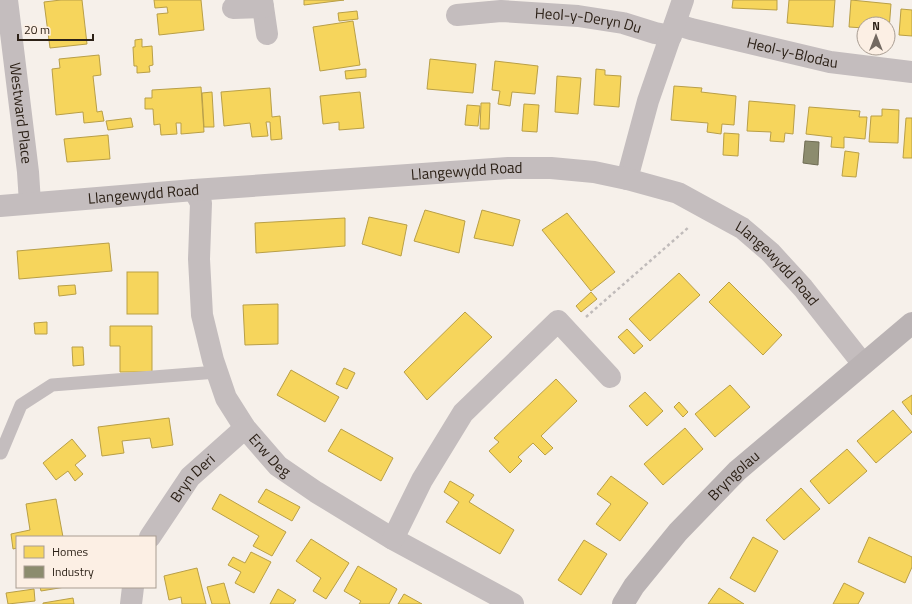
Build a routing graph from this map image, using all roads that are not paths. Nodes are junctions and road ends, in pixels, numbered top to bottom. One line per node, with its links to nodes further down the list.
1 (7, 0): 12 (street, Westward Place)
2 (683, 0): 7 (street)
3 (263, 3): 5 (street); 8 (street)
4 (501, 6): 6 (street, Heol-y-Deryn Du); 7 (street, Heol-y-Deryn Du)
5 (233, 8)
6 (457, 15)
7 (673, 30): 9 (street, Heol-y-Blodau); 10 (street)
8 (267, 34)
9 (912, 72)
10 (627, 179): 11 (street, Llangewydd Road); 15 (street, Llangewydd Road)
11 (194, 190): 12 (street, Llangewydd Road); 16 (street, Erw Deg)
12 (30, 203): 13 (street, Llangewydd Road)
13 (0, 206)
14 (912, 322): 15 (street, Bryngolau)
15 (863, 364): 25 (street, Bryngolau)
16 (217, 372): 18 (street, Erw Deg); 19 (lane)
17 (610, 377): 21 (street)
18 (245, 428): 20 (street, Bryn Deri); 21 (street, Erw Deg)
19 (1, 453)
20 (151, 536)
21 (393, 539): 24 (street, Erw Deg)
22 (133, 588): 23 (street)
23 (131, 604)
24 (513, 604)
25 (623, 604)

